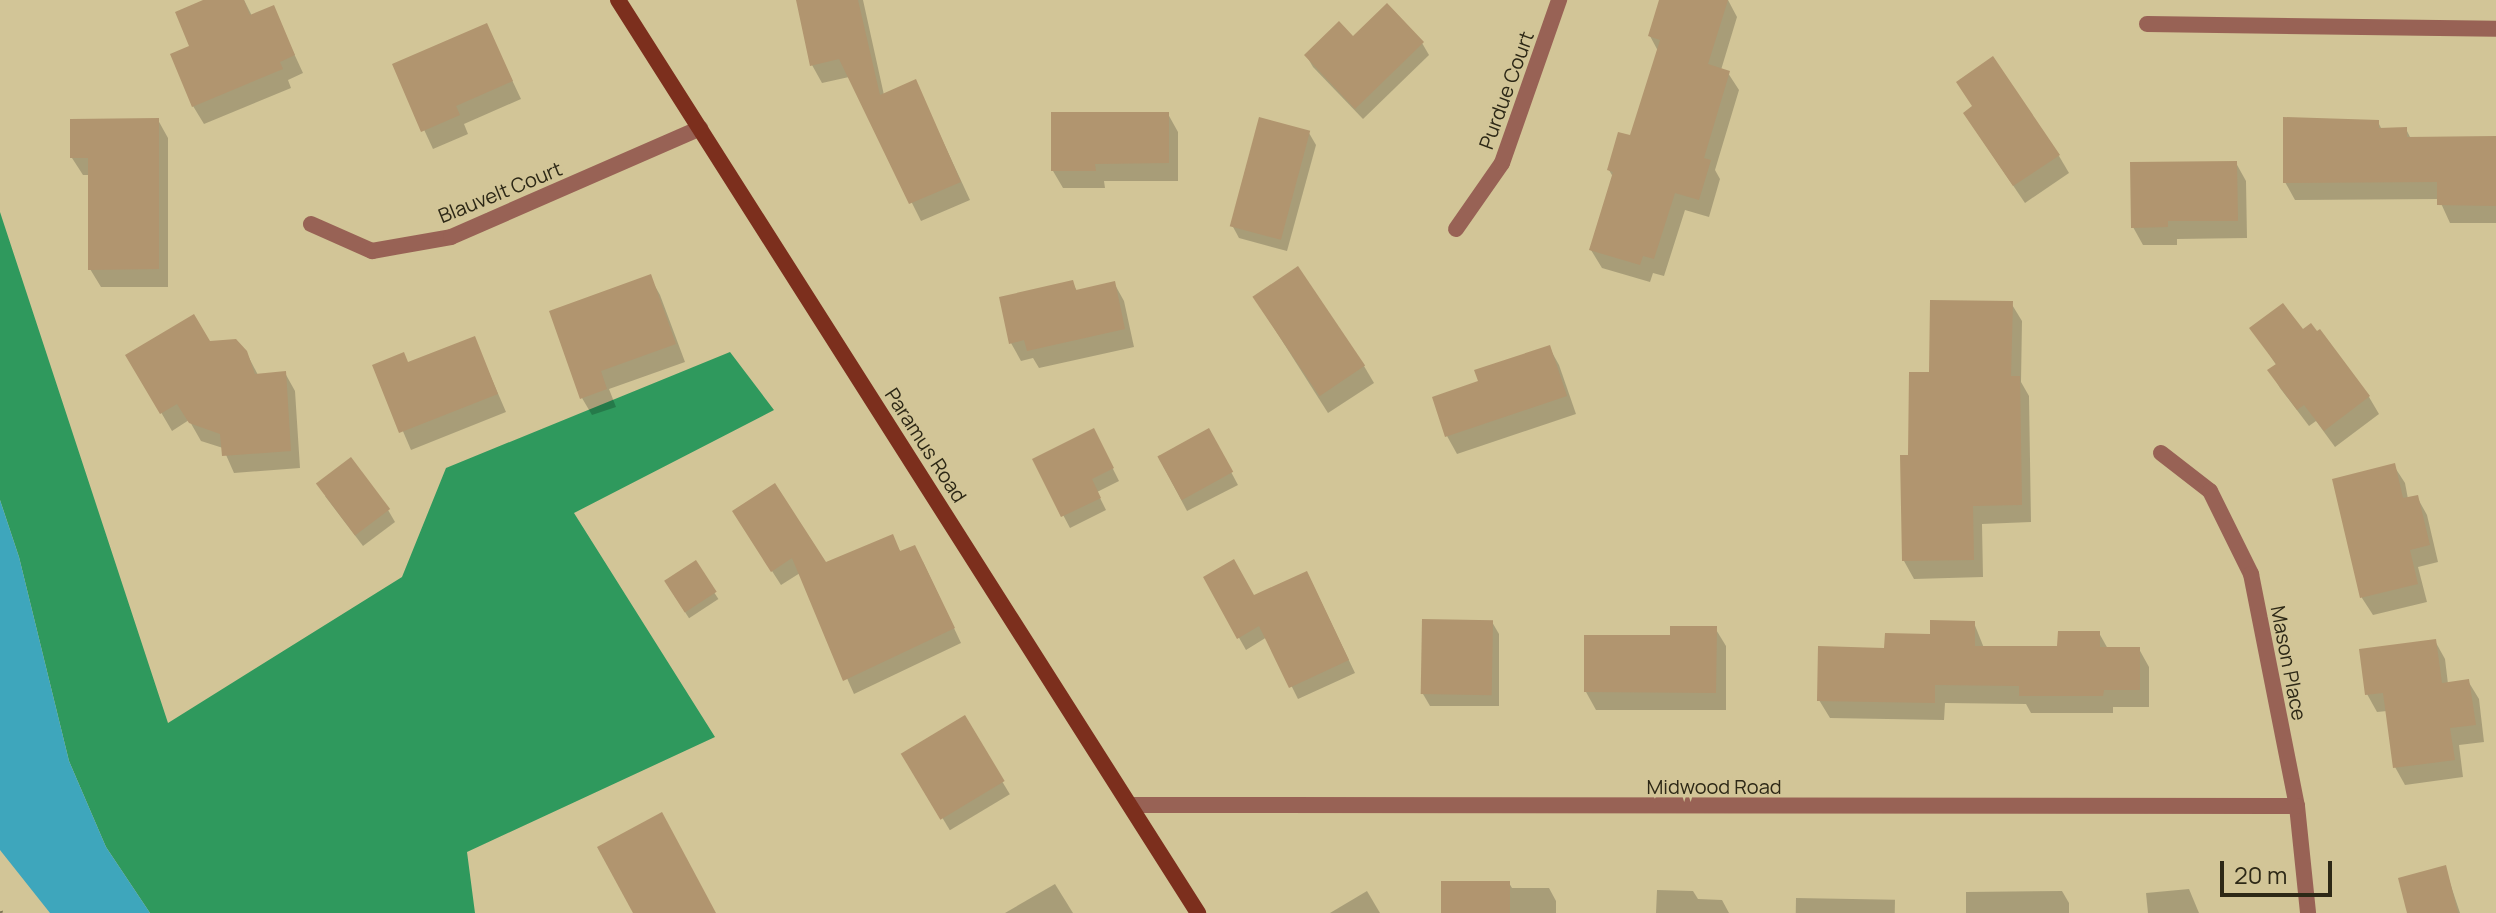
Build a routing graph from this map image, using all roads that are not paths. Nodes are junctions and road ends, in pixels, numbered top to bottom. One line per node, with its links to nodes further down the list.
1 (618, 0): 5 (main road, Paramus Road)
2 (1559, 0): 7 (street, Purdue Court)
3 (2147, 24): 4 (street)
4 (2496, 29)
5 (700, 128): 6 (street, Blauvelt Court); 9 (main road, Paramus Road)
6 (311, 224)
7 (1456, 229)
8 (2161, 453): 10 (street, Mason Place)
9 (1131, 805): 10 (street, Midwood Road); 11 (main road, Paramus Road)
10 (2297, 806): 12 (street, Mason Place)
11 (1198, 913)
12 (2308, 913)

